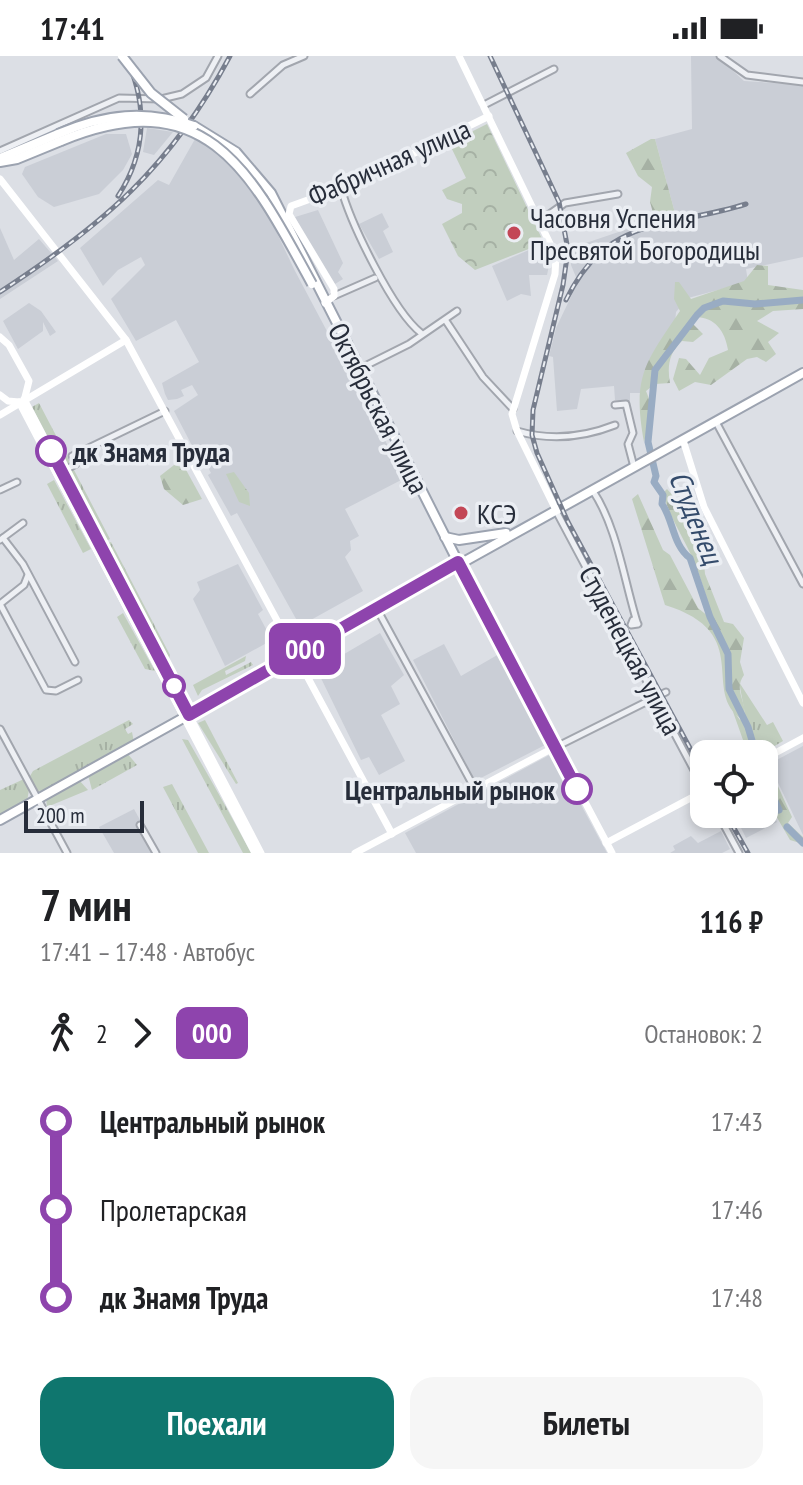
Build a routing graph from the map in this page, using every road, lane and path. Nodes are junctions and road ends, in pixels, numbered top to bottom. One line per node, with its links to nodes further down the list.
1 (122, 56): 11 (main road, bridge)
2 (218, 56): 13 (street)
3 (304, 56): 8 (street)
4 (459, 56): 9 (street)
5 (720, 56): 7 (street)
6 (554, 69): 9 (street)
7 (803, 82)
8 (250, 94)
9 (484, 105): 10 (street)
10 (489, 116): 16 (street, Фабричная улица); 18 (street)
11 (194, 126): 12 (main road, bridge); 20 (main road)
12 (59, 137): 14 (main road); 20 (main road, bridge)
13 (0, 151)
14 (0, 160)
15 (0, 179): 27 (street)
16 (341, 188): 21 (street, Фабричная улица); 25 (street)
17 (618, 194): 18 (street)
18 (541, 220): 35 (street)
19 (375, 278): 21 (street)
20 (315, 283): 22 (main road, Октябрьская улица)
21 (334, 296): 22 (street)
22 (325, 303): 28 (main road, Октябрьская улица)
23 (457, 311): 24 (street)
24 (446, 321): 25 (street); 35 (street)
25 (421, 333): 28 (street)
26 (0, 337): 30 (street)
27 (126, 340): 31 (street); 36 (street)
28 (358, 369): 50 (main road, Октябрьская улица)
29 (803, 373): 38 (main road)
30 (29, 381): 31 (street); 33 (street)
31 (38, 389): 33 (street)
32 (1, 396): 33 (street); 37 (street)
33 (21, 401): 37 (street); 43 (street); 64 (street)
34 (615, 405): 42 (street)
35 (513, 409): 40 (street)
36 (165, 411): 43 (street); 58 (street)
37 (3, 413)
38 (716, 422): 41 (main road); 54 (street)
39 (615, 425): 40 (street)
40 (517, 431): 47 (street)
41 (683, 440): 42 (main road); 63 (street)
42 (635, 467): 46 (main road)
43 (61, 472): 64 (street)
44 (17, 482): 45 (street)
45 (0, 490)
46 (593, 491): 47 (main road); 57 (street)
47 (556, 510): 49 (main road); 62 (street, Студенецкая улица)
48 (23, 523): 51 (street)
49 (515, 531): 50 (main road); 52 (main road)
50 (445, 537): 52 (main road, Октябрьская улица)
51 (1, 539): 53 (street)
52 (458, 562): 56 (main road); 67 (street, Октябрьская улица)
53 (28, 575): 55 (street); 59 (street)
54 (803, 584)
55 (0, 604): 60 (street)
56 (376, 608): 58 (main road); 70 (street)
57 (637, 622)
58 (295, 656): 64 (main road); 76 (street)
59 (75, 662)
60 (78, 680)
61 (666, 692): 62 (street)
62 (655, 696): 67 (street); 69 (street, Студенецкая улица)
63 (803, 703)
64 (186, 717): 72 (main road); 80 (street); 81 (street)
65 (0, 729): 72 (street)
66 (803, 738): 68 (street)
67 (555, 747): 70 (street); 77 (street, Октябрьская улица)
68 (778, 751)
69 (690, 763)
70 (475, 789): 76 (street)
71 (690, 798): 77 (street)
72 (38, 799): 73 (main road); 78 (street)
73 (0, 820)
74 (140, 825): 79 (street)
75 (726, 828): 84 (street)
76 (392, 834): 82 (street)
77 (606, 843): 83 (street, Октябрьская улица)
78 (67, 853)
79 (156, 853)
80 (255, 853)
81 (261, 853)
82 (355, 853)
83 (612, 853)
84 (739, 853)

